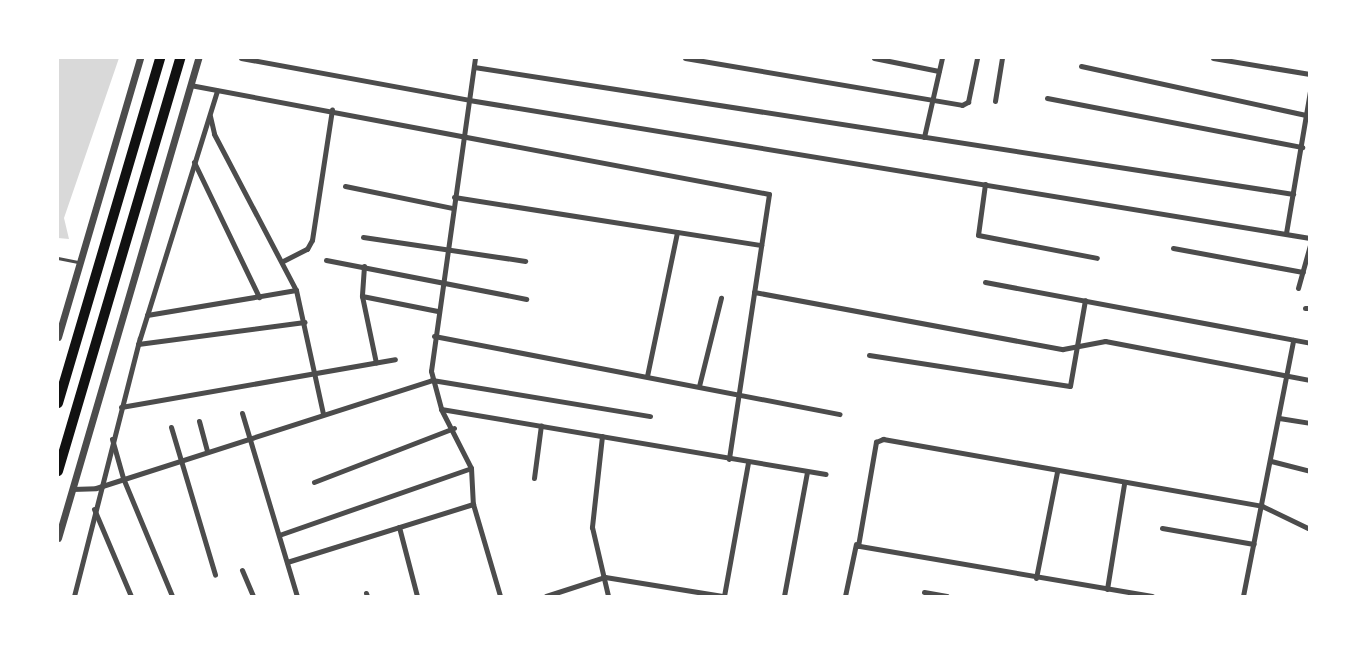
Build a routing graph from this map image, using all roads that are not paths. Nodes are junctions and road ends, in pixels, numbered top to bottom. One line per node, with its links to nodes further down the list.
1 (140, 58): 51 (street)
2 (160, 58): 83 (highway)
3 (180, 58): 105 (highway)
4 (198, 58): 19 (street)
5 (241, 58): 23 (street)
6 (475, 58): 16 (street)
7 (685, 58): 24 (street)
8 (874, 58): 17 (street)
9 (942, 58): 17 (street)
10 (977, 58): 24 (street)
11 (1002, 58): 25 (street)
12 (1212, 58): 14 (street)
13 (1258, 58): 14 (street)
14 (1256, 65): 18 (street)
15 (1081, 66): 27 (street)
16 (474, 67): 23 (street); 30 (street)
17 (939, 71): 24 (street)
18 (1310, 74)
19 (190, 85): 20 (street); 115 (street)
20 (215, 91): 26 (street); 28 (street)
21 (1310, 91): 27 (street)
22 (1046, 98): 31 (street)
23 (469, 100): 29 (street); 33 (street)
24 (932, 101): 30 (street)
25 (994, 101)
26 (332, 110): 29 (street); 49 (street)
27 (1306, 115): 31 (street)
28 (210, 116): 32 (street); 49 (street)
29 (464, 135): 36 (street); 42 (street)
30 (924, 137): 35 (street)
31 (1302, 147): 35 (street)
32 (194, 162): 60 (street); 65 (street)
33 (985, 184): 39 (street); 47 (street)
34 (345, 186): 37 (street)
35 (1293, 194): 39 (street)
36 (454, 197): 37 (street); 38 (street)
37 (452, 208): 44 (street)
38 (677, 232): 42 (street); 78 (street)
39 (1286, 233): 41 (street)
40 (364, 237): 44 (street)
41 (1310, 238)
42 (761, 245): 58 (street)
43 (1310, 245): 53 (street)
44 (446, 246): 50 (street); 54 (street)
45 (1173, 248): 53 (street)
46 (58, 258): 51 (lane)
47 (1096, 258)
48 (326, 260): 52 (street)
49 (284, 261): 57 (street)
50 (526, 261)
51 (80, 263): 68 (street)
52 (364, 266): 54 (street); 59 (street)
53 (1303, 272): 56 (street)
54 (441, 282): 62 (street); 64 (street)
55 (985, 282): 63 (street)
56 (1298, 288)
57 (296, 290): 60 (street); 66 (street)
58 (754, 292): 72 (street); 82 (street)
59 (362, 296): 64 (street); 75 (street)
60 (259, 297): 65 (street)
61 (720, 298): 81 (street)
62 (526, 299)
63 (1085, 300): 69 (street); 72 (street)
64 (438, 310): 67 (street)
65 (147, 315): 71 (street)
66 (305, 322): 71 (street); 76 (street)
67 (434, 336): 78 (street); 79 (street)
68 (58, 337)
69 (1293, 340): 70 (street); 77 (street)
70 (1310, 343)
71 (138, 344): 84 (street)
72 (1079, 346): 73 (street); 77 (street)
73 (870, 354)
74 (395, 359): 75 (street)
75 (376, 363): 76 (street)
76 (317, 375): 84 (street); 87 (street)
77 (1286, 375): 80 (street); 90 (street)
78 (647, 376): 81 (street)
79 (432, 380): 85 (street); 87 (street); 89 (street)
80 (1310, 380)
81 (699, 386): 82 (street)
82 (739, 394): 88 (street); 100 (street)
83 (58, 404)
84 (121, 407): 98 (street)
85 (441, 409): 93 (street); 95 (street)
86 (242, 413): 97 (street)
87 (323, 414): 97 (street)
88 (840, 414)
89 (650, 416)
90 (1279, 418): 92 (street); 102 (street)
91 (199, 420): 99 (street)
92 (1310, 423)
93 (541, 425): 96 (street); 111 (street)
94 (171, 427): 101 (street)
95 (454, 428): 104 (street); 112 (street)
96 (602, 436): 100 (street); 129 (street)
97 (250, 438): 99 (street); 122 (street)
98 (112, 439): 110 (street); 114 (street)
99 (207, 451): 101 (street)
100 (729, 459): 103 (street)
101 (180, 460): 110 (street); 128 (street)
102 (1270, 461): 108 (street); 117 (street)
103 (748, 462): 106 (street); 142 (street)
104 (472, 468): 116 (street); 122 (street)
105 (58, 471)
106 (807, 472): 109 (street); 143 (street)
107 (1057, 472): 113 (street); 124 (street); 130 (street)
108 (1310, 472)
109 (826, 474)
110 (123, 478): 114 (street); 135 (street)
111 (534, 478)
112 (314, 482)
113 (1124, 484): 117 (street); 131 (street)
114 (98, 487): 115 (street); 118 (street)
115 (72, 489): 123 (street)
116 (474, 504): 119 (street); 139 (street)
117 (1262, 506): 121 (street); 125 (street)
118 (94, 508): 133 (street); 134 (street)
119 (399, 527): 126 (street); 138 (street)
120 (1162, 528): 125 (street)
121 (1310, 529)
122 (279, 535): 126 (street)
123 (58, 538)
124 (856, 544): 130 (street); 144 (street)
125 (1254, 544): 147 (street)
126 (287, 562): 137 (street)
127 (242, 570): 136 (street)
128 (215, 575)
129 (604, 578): 140 (street); 141 (street); 142 (street)
130 (1036, 578): 131 (street)
131 (1107, 589): 146 (street)
132 (924, 592): 145 (street)
133 (74, 596)
134 (131, 596)
135 (172, 596)
136 (253, 596)
137 (298, 596)
138 (417, 596)
139 (500, 596)
140 (546, 596)
141 (608, 596)
142 (723, 596)
143 (784, 596)
144 (845, 596)
145 (947, 596)
146 (1152, 596)
147 (1243, 596)

